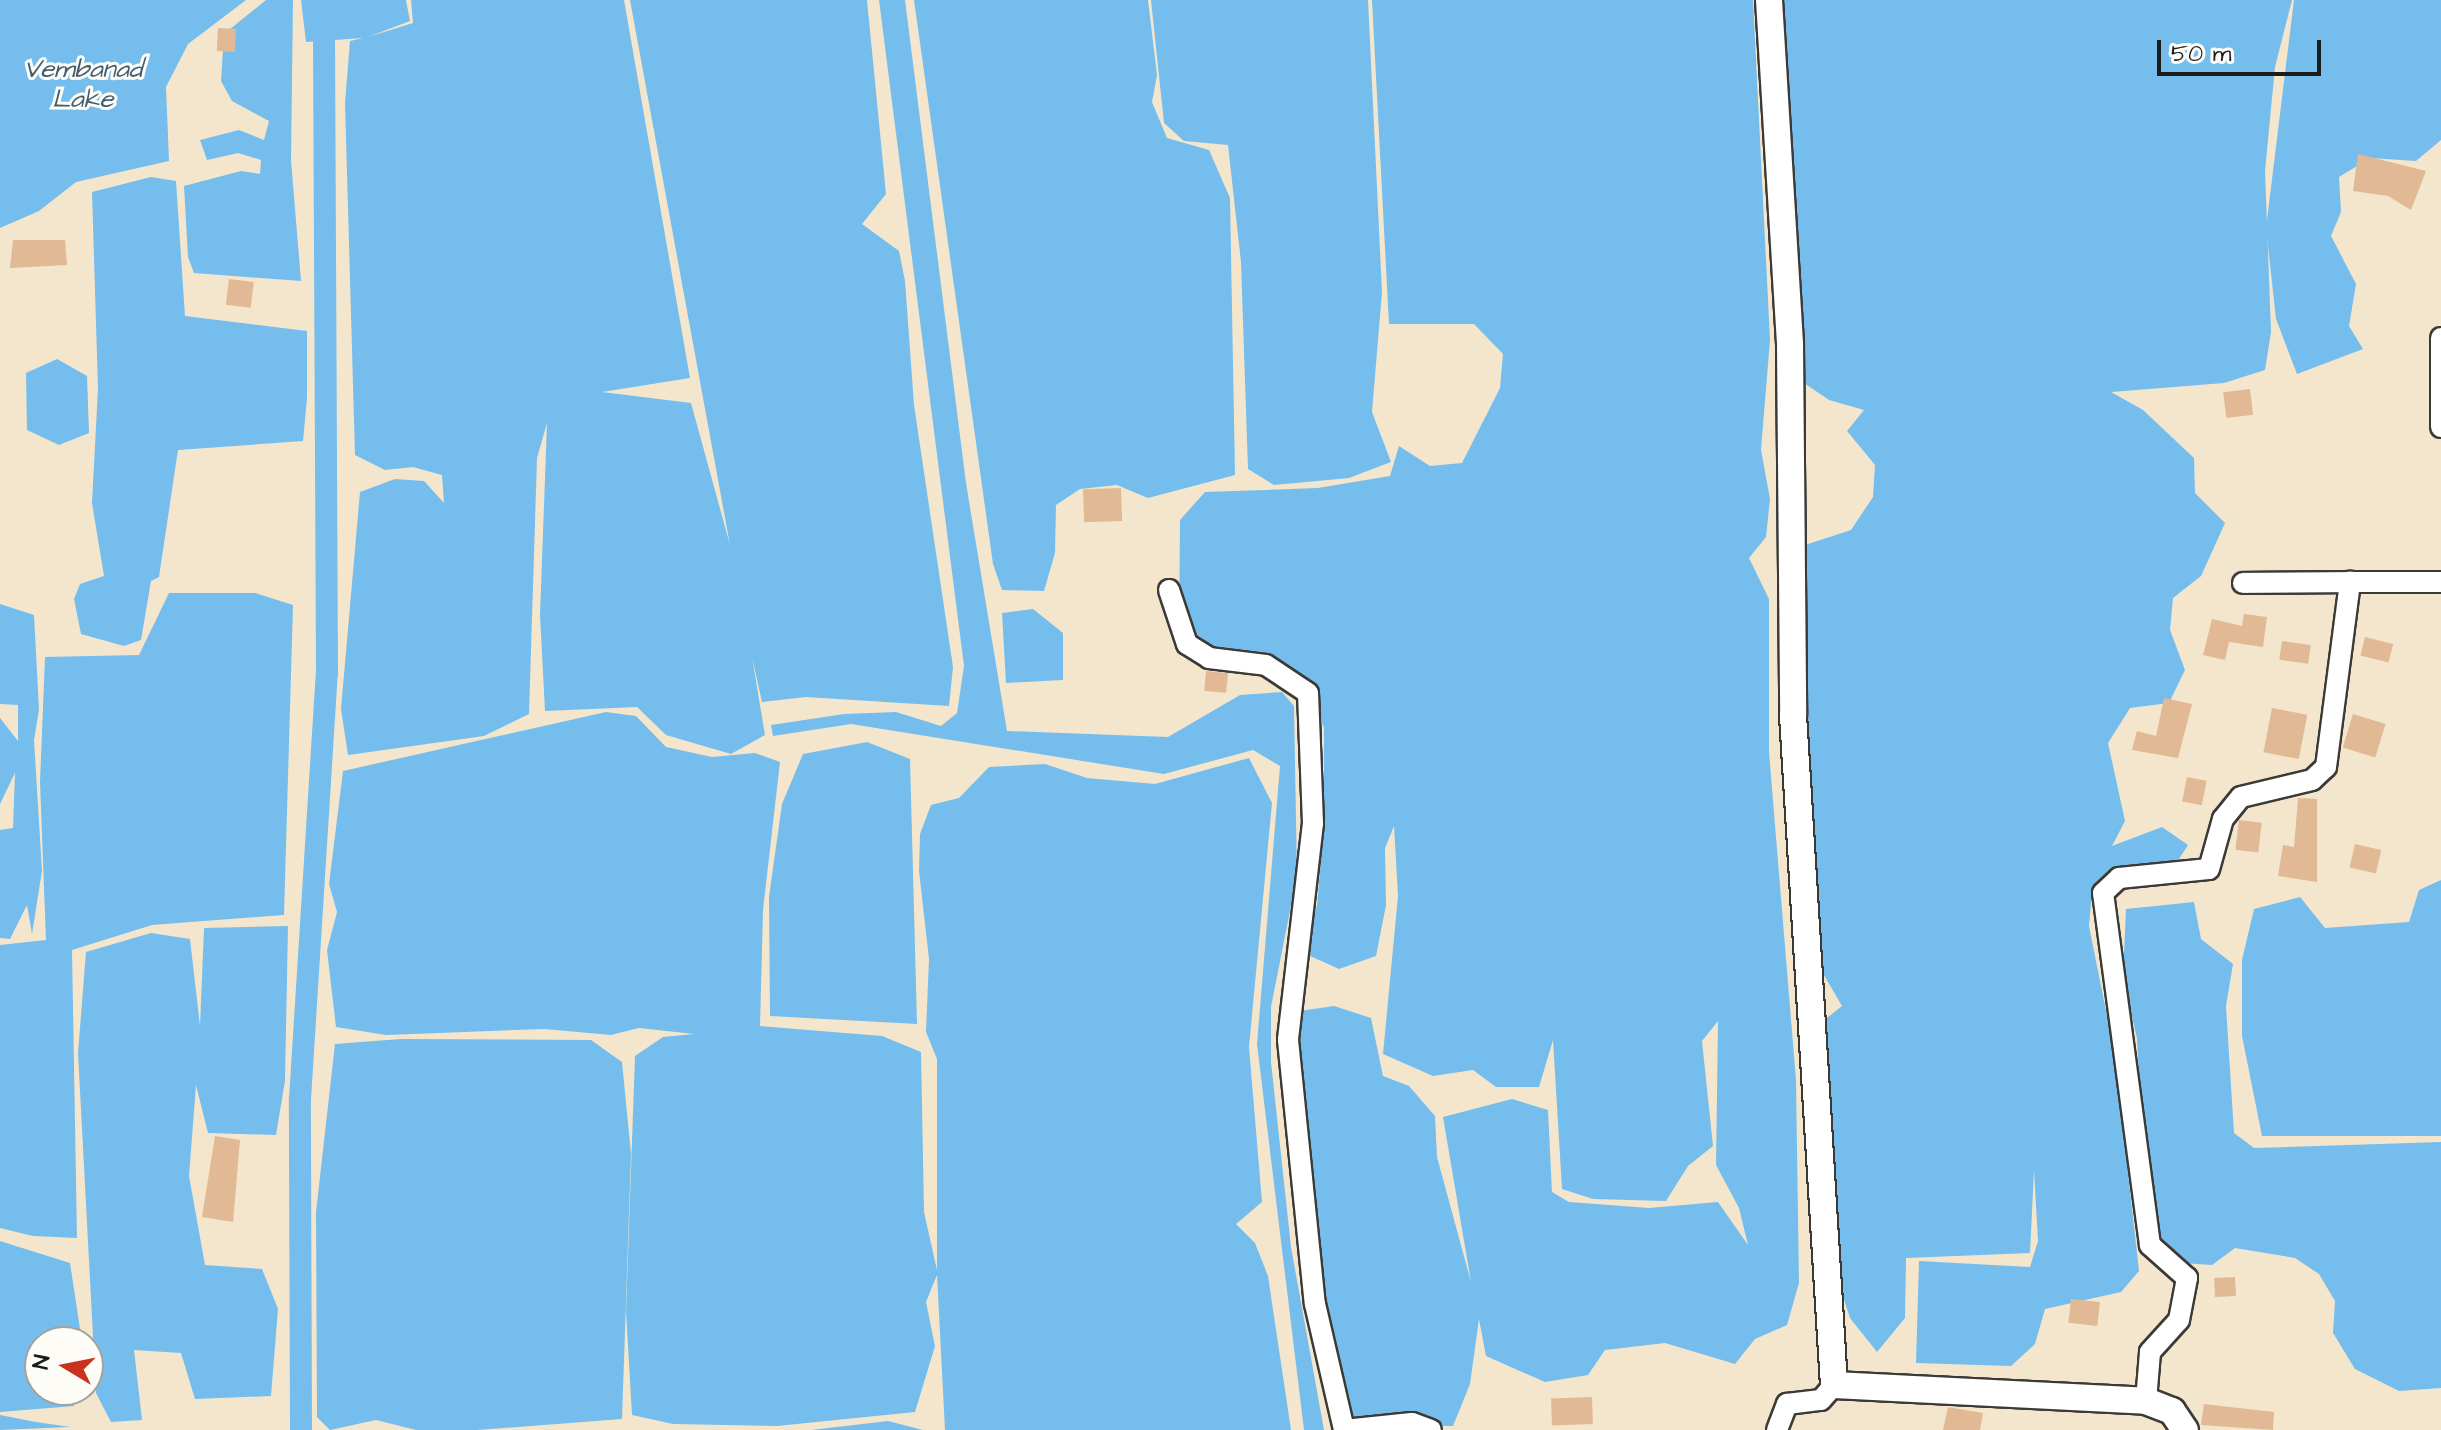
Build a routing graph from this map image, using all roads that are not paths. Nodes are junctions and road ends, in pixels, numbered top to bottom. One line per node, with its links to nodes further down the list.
1 (1769, 0): 8 (street)
2 (2441, 338): 3 (street)
3 (2441, 427)
4 (2350, 582): 5 (street); 6 (street); 9 (street)
5 (2441, 582)
6 (2243, 583)
7 (1169, 590): 10 (street)
8 (1834, 1385): 9 (street); 11 (street)
9 (2146, 1401): 12 (street)
10 (1431, 1430)
11 (1777, 1430)
12 (2185, 1430)

